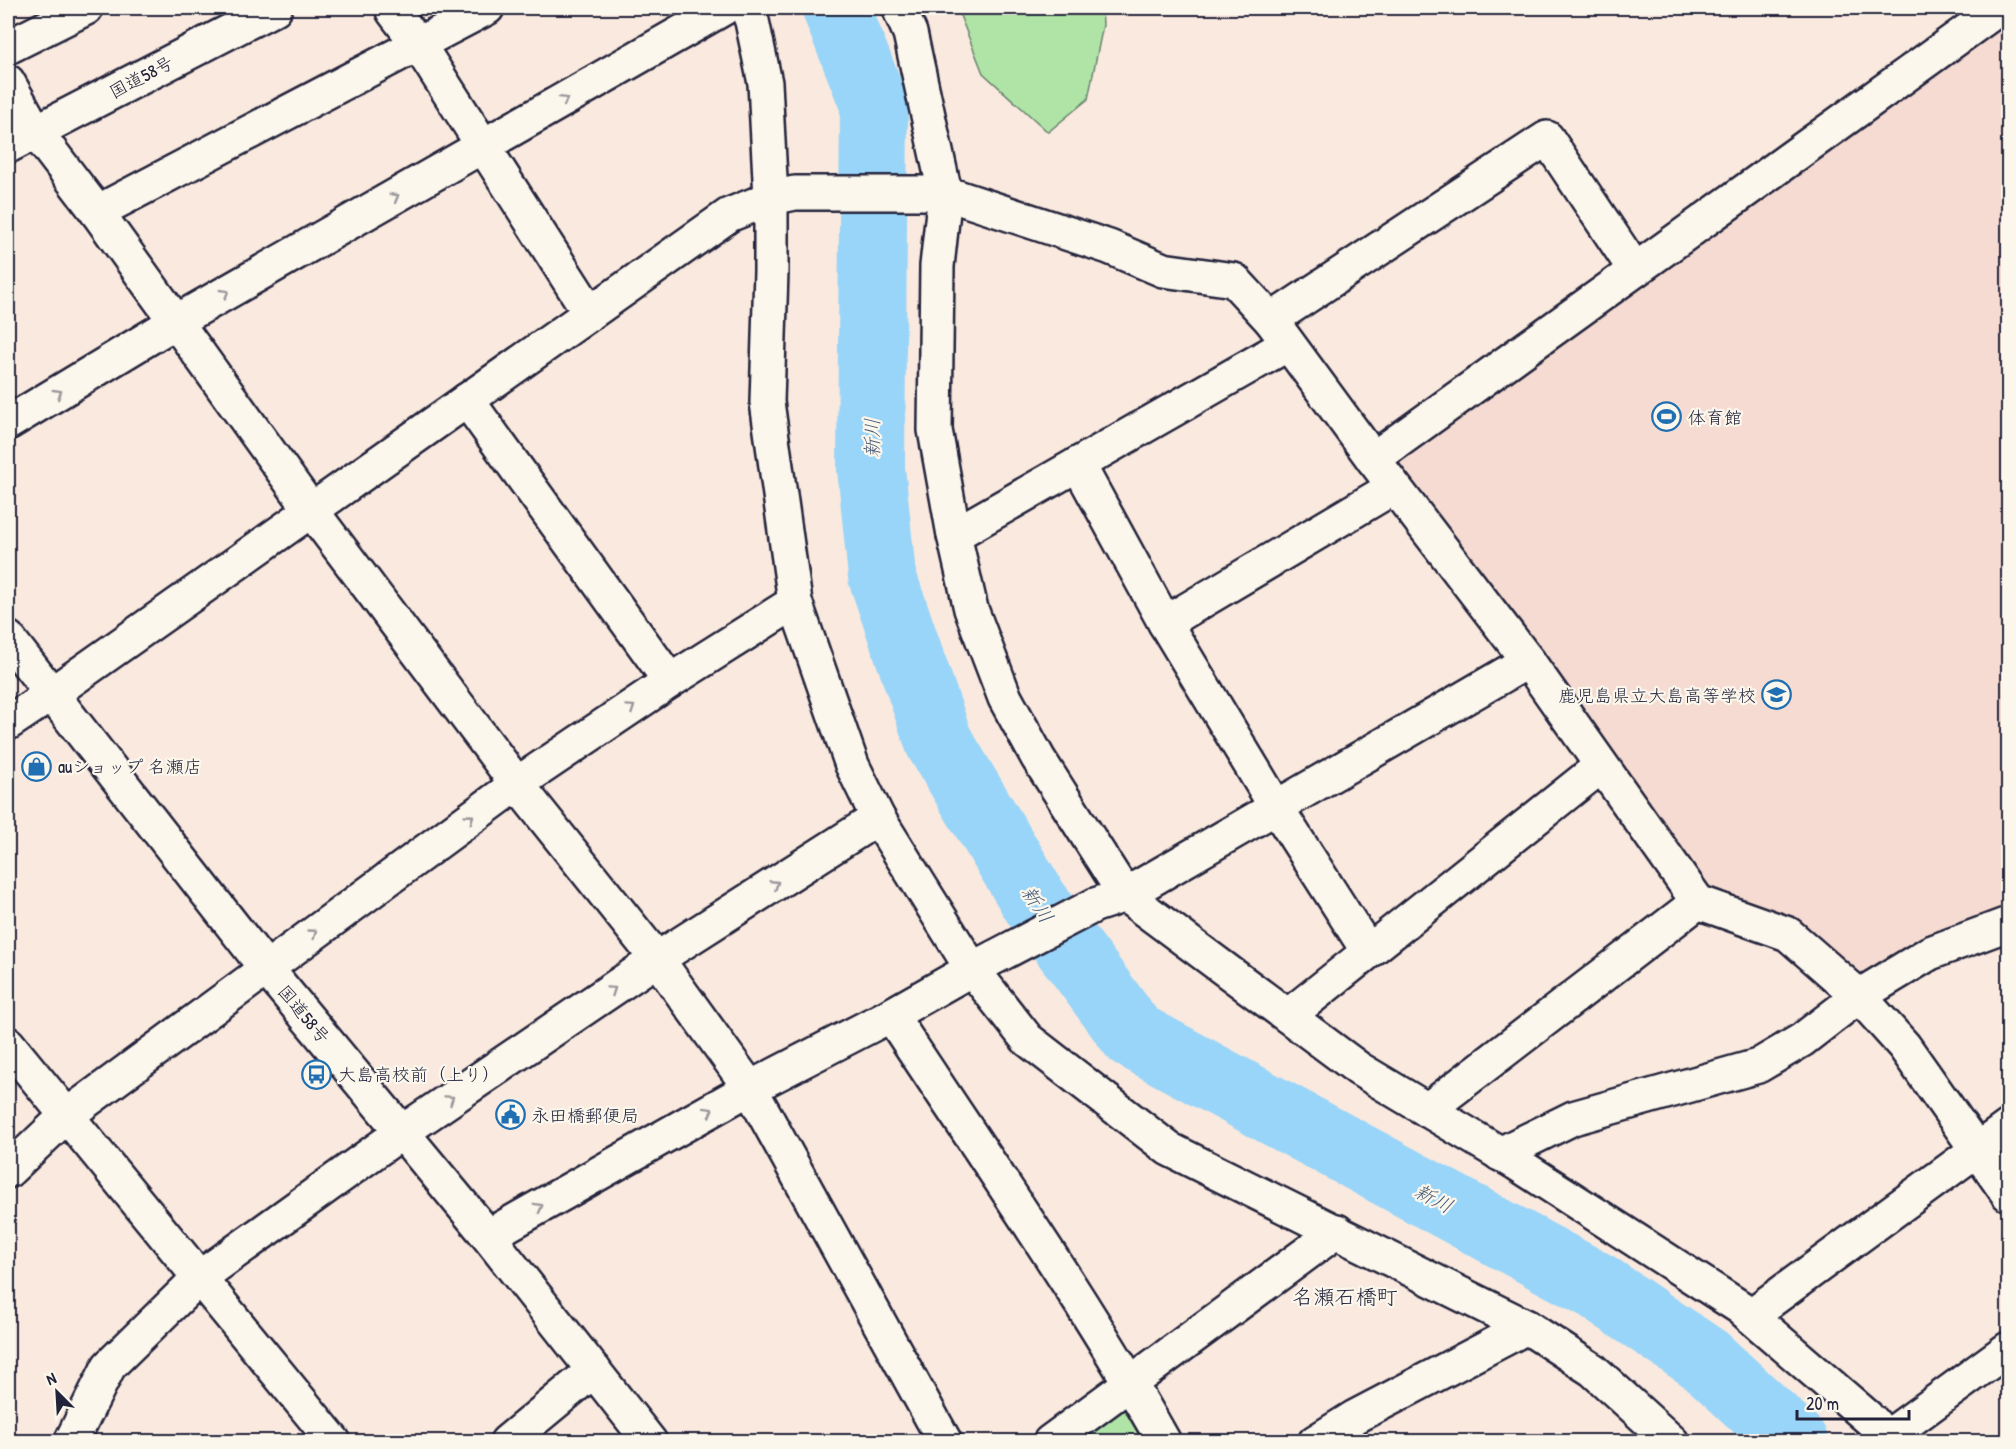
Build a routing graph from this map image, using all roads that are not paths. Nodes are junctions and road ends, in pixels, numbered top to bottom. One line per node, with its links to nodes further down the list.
1 (86, 8): 10 (main road)
2 (275, 8): 12 (main road, 国道58号)
3 (487, 8): 9 (main road)
4 (724, 8): 13 (main road, one-way to 4)
5 (747, 8): 15 (main road)
6 (899, 8): 14 (main road)
7 (1999, 8): 17 (main road)
8 (393, 10): 9 (main road)
9 (418, 44): 13 (main road); 16 (main road)
10 (8, 47)
11 (8, 82): 12 (main road)
12 (22, 139): 16 (main road)
13 (483, 146): 18 (main road); 19 (main road, one-way to 13)
14 (936, 193): 15 (main road); 20 (main road); 27 (main road)
15 (783, 195): 18 (main road); 28 (main road)
16 (97, 212): 19 (main road)
17 (1635, 270): 20 (main road); 23 (main road)
18 (590, 314): 21 (main road)
19 (174, 322): 22 (main road, one-way to 19); 26 (main road)
20 (1280, 332): 23 (main road); 24 (main road)
21 (467, 400): 26 (main road); 32 (main road)
22 (8, 423)
23 (1373, 459): 25 (main road)
24 (1078, 464): 27 (main road); 29 (main road)
25 (1394, 487): 29 (main road); 31 (main road)
26 (311, 510): 33 (main road); 36 (main road)
27 (954, 535): 39 (main road)
28 (795, 602): 32 (main road); 38 (main road)
29 (1165, 623): 37 (main road)
30 (8, 639): 33 (main road, 国道58号)
31 (1528, 661): 35 (main road); 37 (main road)
32 (670, 681): 36 (main road, one-way to 32)
33 (51, 695): 34 (main road); 45 (main road, 国道58号)
34 (8, 723)
35 (1601, 766): 40 (main road); 42 (main road)
36 (517, 784): 43 (main road); 45 (main road, one-way to 36)
37 (1276, 807): 39 (main road); 42 (main road)
38 (878, 818): 43 (main road, one-way to 38); 44 (main road)
39 (1110, 900): 44 (main road); 48 (main road)
40 (1698, 902): 46 (main road); 51 (main road)
41 (2008, 924): 46 (main road)
42 (1368, 951): 48 (main road)
43 (657, 959): 50 (main road); 54 (main road, one-way to 43)
44 (984, 963): 47 (main road); 59 (main road)
45 (266, 968): 52 (main road); 54 (main road, 国道58号)
46 (1859, 996): 55 (main road); 56 (main road)
47 (891, 1015): 50 (main road); 66 (main road)
48 (1288, 1016): 51 (main road)
49 (8, 1044): 52 (main road)
50 (750, 1088): 60 (main road, one-way to 50); 74 (main road)
51 (1427, 1110): 56 (main road)
52 (66, 1116): 57 (main road); 61 (main road)
53 (2008, 1127): 55 (main road)
54 (402, 1132): 60 (main road, 国道58号); 61 (main road)
55 (1977, 1149): 58 (main road); 62 (main road)
56 (1500, 1154): 62 (main road)
57 (8, 1171)
58 (2008, 1194)
59 (1337, 1231): 63 (main road); 66 (main road)
60 (488, 1236): 65 (main road, 国道58号)
61 (199, 1278): 70 (main road); 71 (main road)
62 (1750, 1316): 69 (main road)
63 (1527, 1327): 67 (main road); 68 (main road)
64 (2008, 1349): 69 (main road)
65 (594, 1370): 72 (main road); 73 (main road, 国道58号)
66 (1131, 1382): 75 (main road); 76 (main road)
67 (1361, 1429): 77 (main road)
68 (1657, 1438)
69 (1888, 1440)
70 (71, 1442)
71 (334, 1442)
72 (507, 1442)
73 (650, 1442)
74 (945, 1442)
75 (1050, 1442)
76 (1164, 1442)
77 (1315, 1442)

